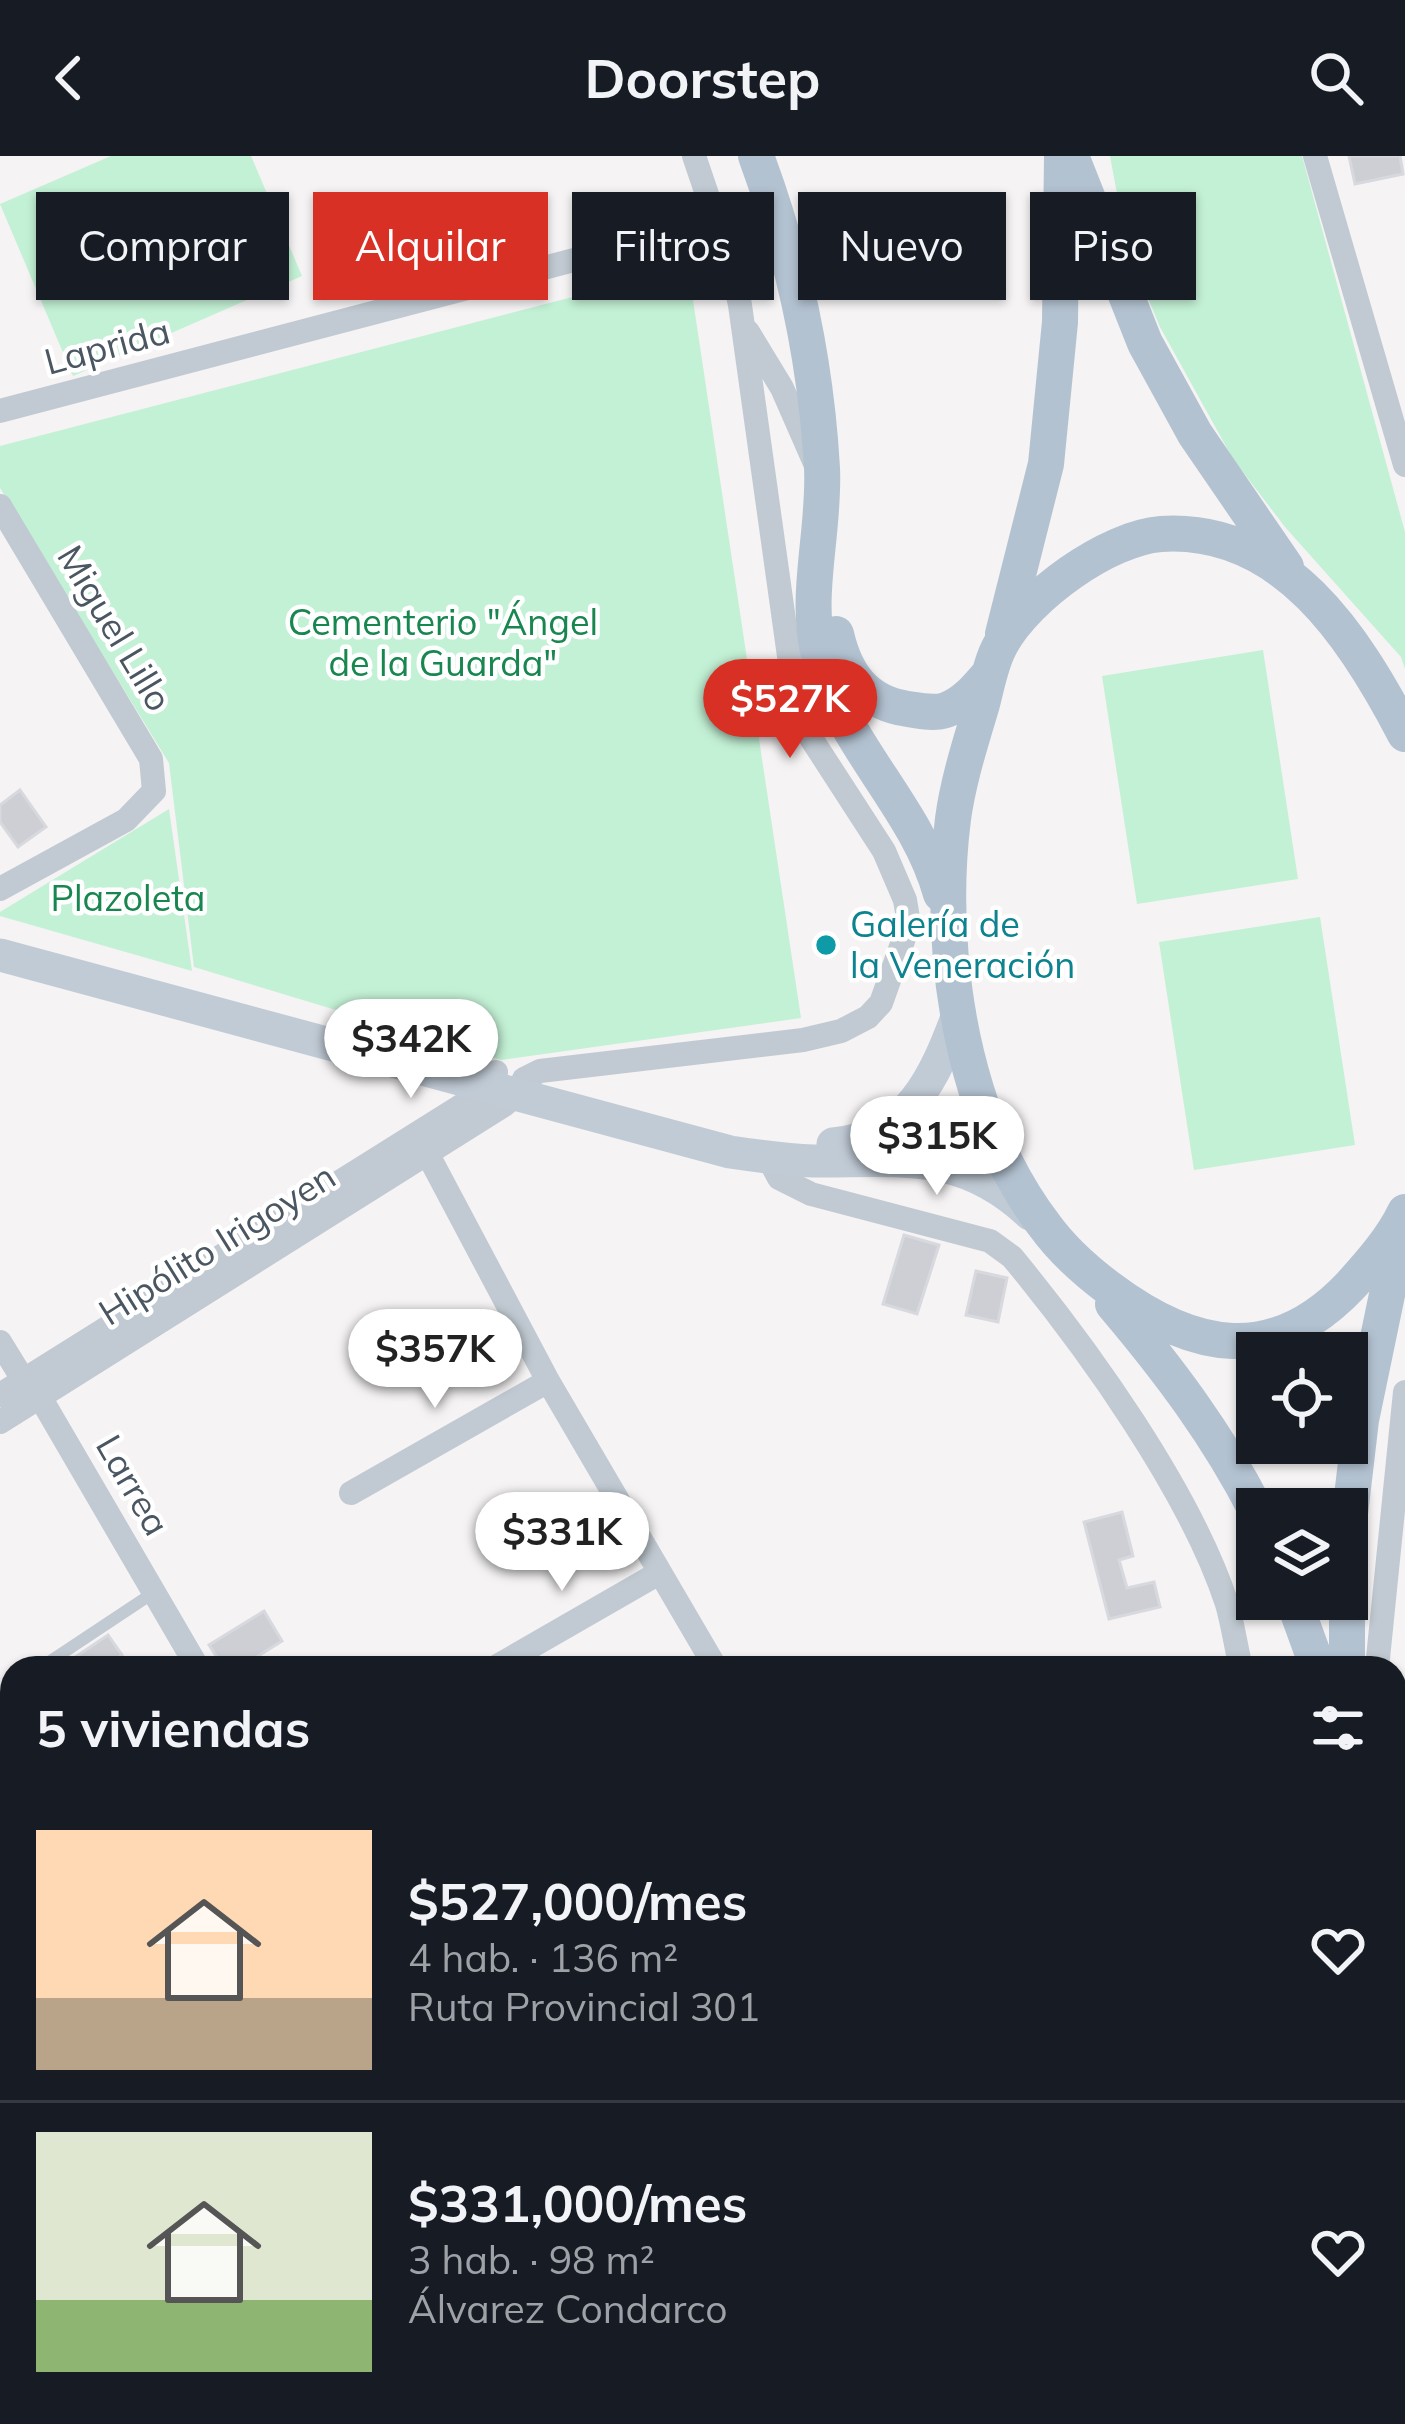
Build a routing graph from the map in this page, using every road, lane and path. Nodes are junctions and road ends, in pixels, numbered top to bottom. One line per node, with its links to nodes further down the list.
1 (694, 156): 6 (street)
2 (756, 156): 12 (main road)
3 (1061, 156): 16 (main road)
4 (1071, 156): 15 (main road)
5 (1316, 156): 11 (street)
6 (707, 192)
7 (572, 261): 10 (street, Laprida)
8 (737, 300): 9 (street)
9 (743, 325): 12 (street); 23 (street, Hipólito Irigoyen)
10 (0, 411)
11 (1405, 465)
12 (822, 479): 14 (main road)
13 (0, 506): 18 (street, Miguel Lillo)
14 (822, 529): 16 (main road); 19 (main road)
15 (1294, 580): 16 (main road); 17 (main road)
16 (996, 657): 19 (main road)
17 (1405, 734)
18 (0, 889)
19 (950, 926): 22 (main road)
20 (0, 933): 23 (main road)
21 (0, 955): 23 (main road)
22 (959, 1012): 25 (main road); 28 (main road)
23 (506, 1083): 24 (street, Hipólito Irigoyen); 25 (main road); 26 (main road)
24 (422, 1144): 31 (street); 32 (street, Hipólito Irigoyen)
25 (834, 1152): 26 (main road); 28 (main road)
26 (768, 1157): 45 (street)
27 (1404, 1215): 29 (main road); 47 (main road)
28 (1045, 1227): 29 (main road)
29 (1084, 1269): 36 (main road)
30 (0, 1342): 32 (street, Larrea)
31 (548, 1381): 37 (street); 38 (street)
32 (32, 1389): 34 (street, Hipólito Irigoyen); 35 (street, Hipólito Irigoyen); 39 (street, Larrea)
33 (1405, 1392): 48 (street)
34 (0, 1395)
35 (0, 1422)
36 (1245, 1488)
37 (351, 1493)
38 (659, 1573): 43 (street); 44 (street)
39 (154, 1592): 41 (lane); 42 (street, Larrea)
40 (1301, 1620): 46 (main road)
41 (58, 1656)
42 (191, 1656)
43 (515, 1656)
44 (709, 1656)
45 (1238, 1656)
46 (1314, 1656)
47 (1347, 1656)
48 (1378, 1656)

